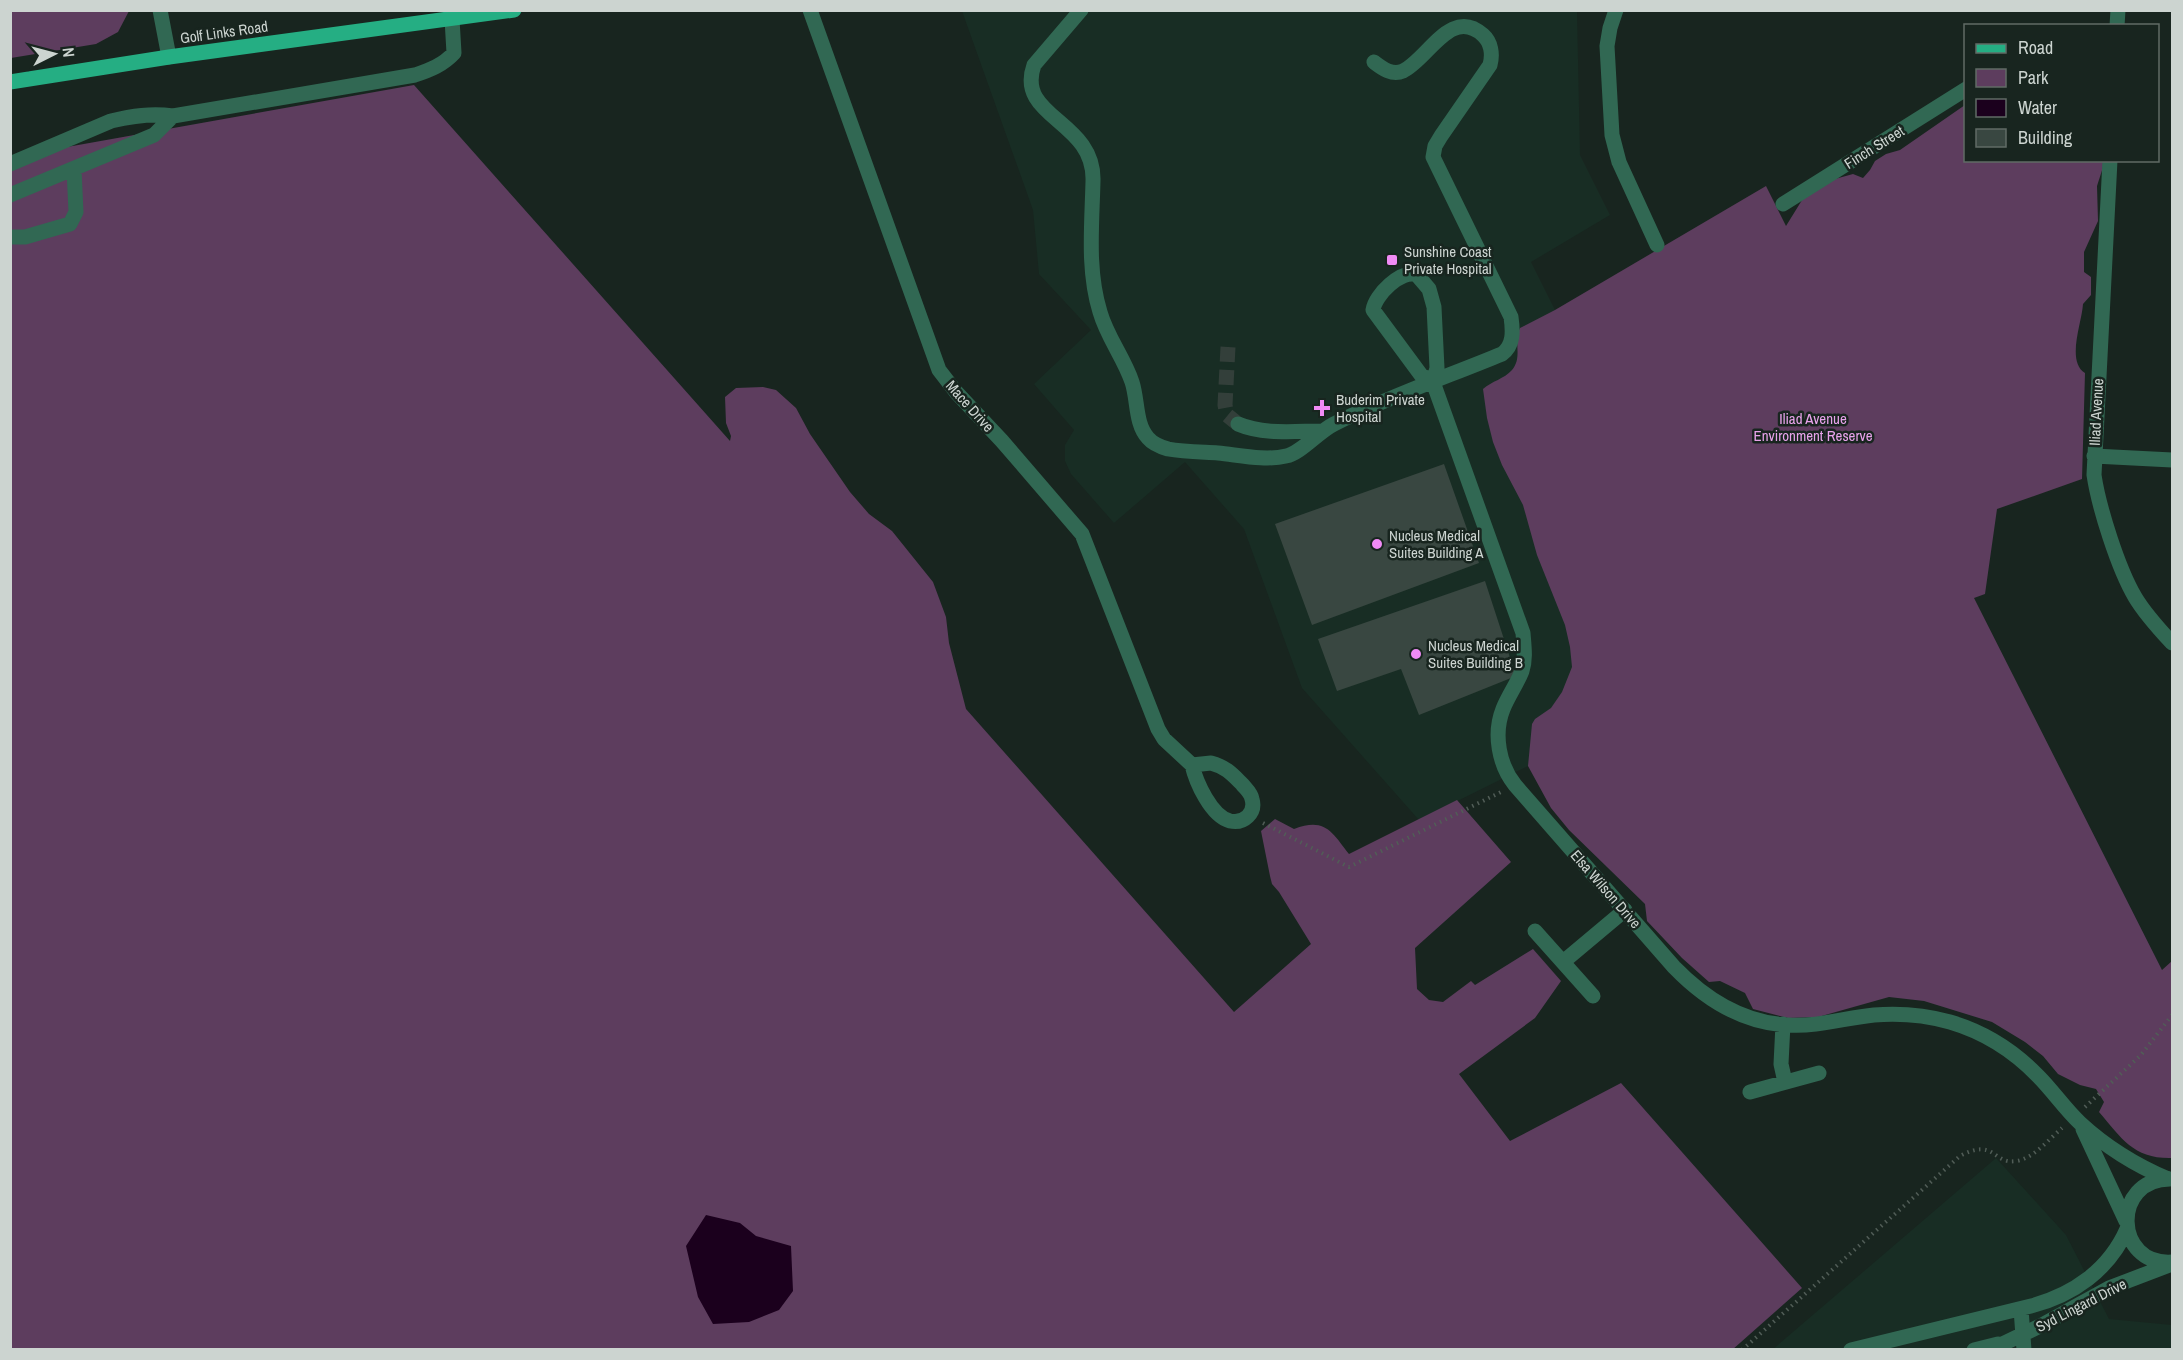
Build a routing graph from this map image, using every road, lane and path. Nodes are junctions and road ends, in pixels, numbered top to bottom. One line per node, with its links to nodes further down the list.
1 (160, 10): 7 (street)
2 (514, 10): 6 (main road, Golf Links Road)
3 (810, 10): 25 (street, Mace Drive)
4 (1081, 10): 21 (street)
5 (1616, 10): 18 (street)
6 (452, 19): 7 (main road, Golf Links Road); 11 (street)
7 (169, 57): 9 (main road, Golf Links Road)
8 (1374, 62): 19 (street)
9 (10, 82)
10 (1964, 90): 16 (street, Finch Street)
11 (173, 116): 13 (street); 14 (street)
12 (2110, 162): 22 (street, Iliad Avenue)
13 (10, 164)
14 (75, 169): 15 (street); 17 (street)
15 (10, 195)
16 (1783, 204)
17 (10, 237)
18 (1657, 245)
19 (1433, 382): 19 (street, Elsa Wilson Drive); 21 (street); 26 (street, Elsa Wilson Drive)
20 (1238, 424): 21 (street)
21 (1323, 431)
22 (2094, 456): 23 (street); 24 (street, Iliad Avenue)
23 (2172, 460)
24 (2172, 644)
25 (1192, 765): 27 (street, Mace Drive); 27 (street)
26 (1511, 780): 27 (path); 28 (street, Elsa Wilson Drive)
27 (1249, 816)
28 (1625, 910): 30 (street); 33 (street, Elsa Wilson Drive)
29 (1535, 931): 30 (street)
30 (1563, 962): 31 (street)
31 (1593, 996)
32 (2172, 1015): 37 (path)
33 (1783, 1024): 35 (street); 37 (street, Elsa Wilson Drive)
34 (1820, 1072): 35 (street)
35 (1785, 1082): 36 (street)
36 (1750, 1092)
37 (2077, 1119): 38 (street, Elsa Wilson Drive); 39 (street, Elsa Wilson Drive); 43 (path)
38 (2171, 1179): 39 (street, Syd Lingard Drive)
39 (2127, 1226): 40 (street, Elsa Wilson Drive); 41 (street, Syd Lingard Drive)
40 (2172, 1263): 42 (street, Syd Lingard Drive)
41 (2021, 1309): 42 (street); 44 (street, Syd Lingard Drive)
42 (2018, 1341): 45 (street); 46 (street, Syd Lingard Drive)
43 (1742, 1350)
44 (1851, 1350)
45 (1974, 1350)
46 (1990, 1350)

